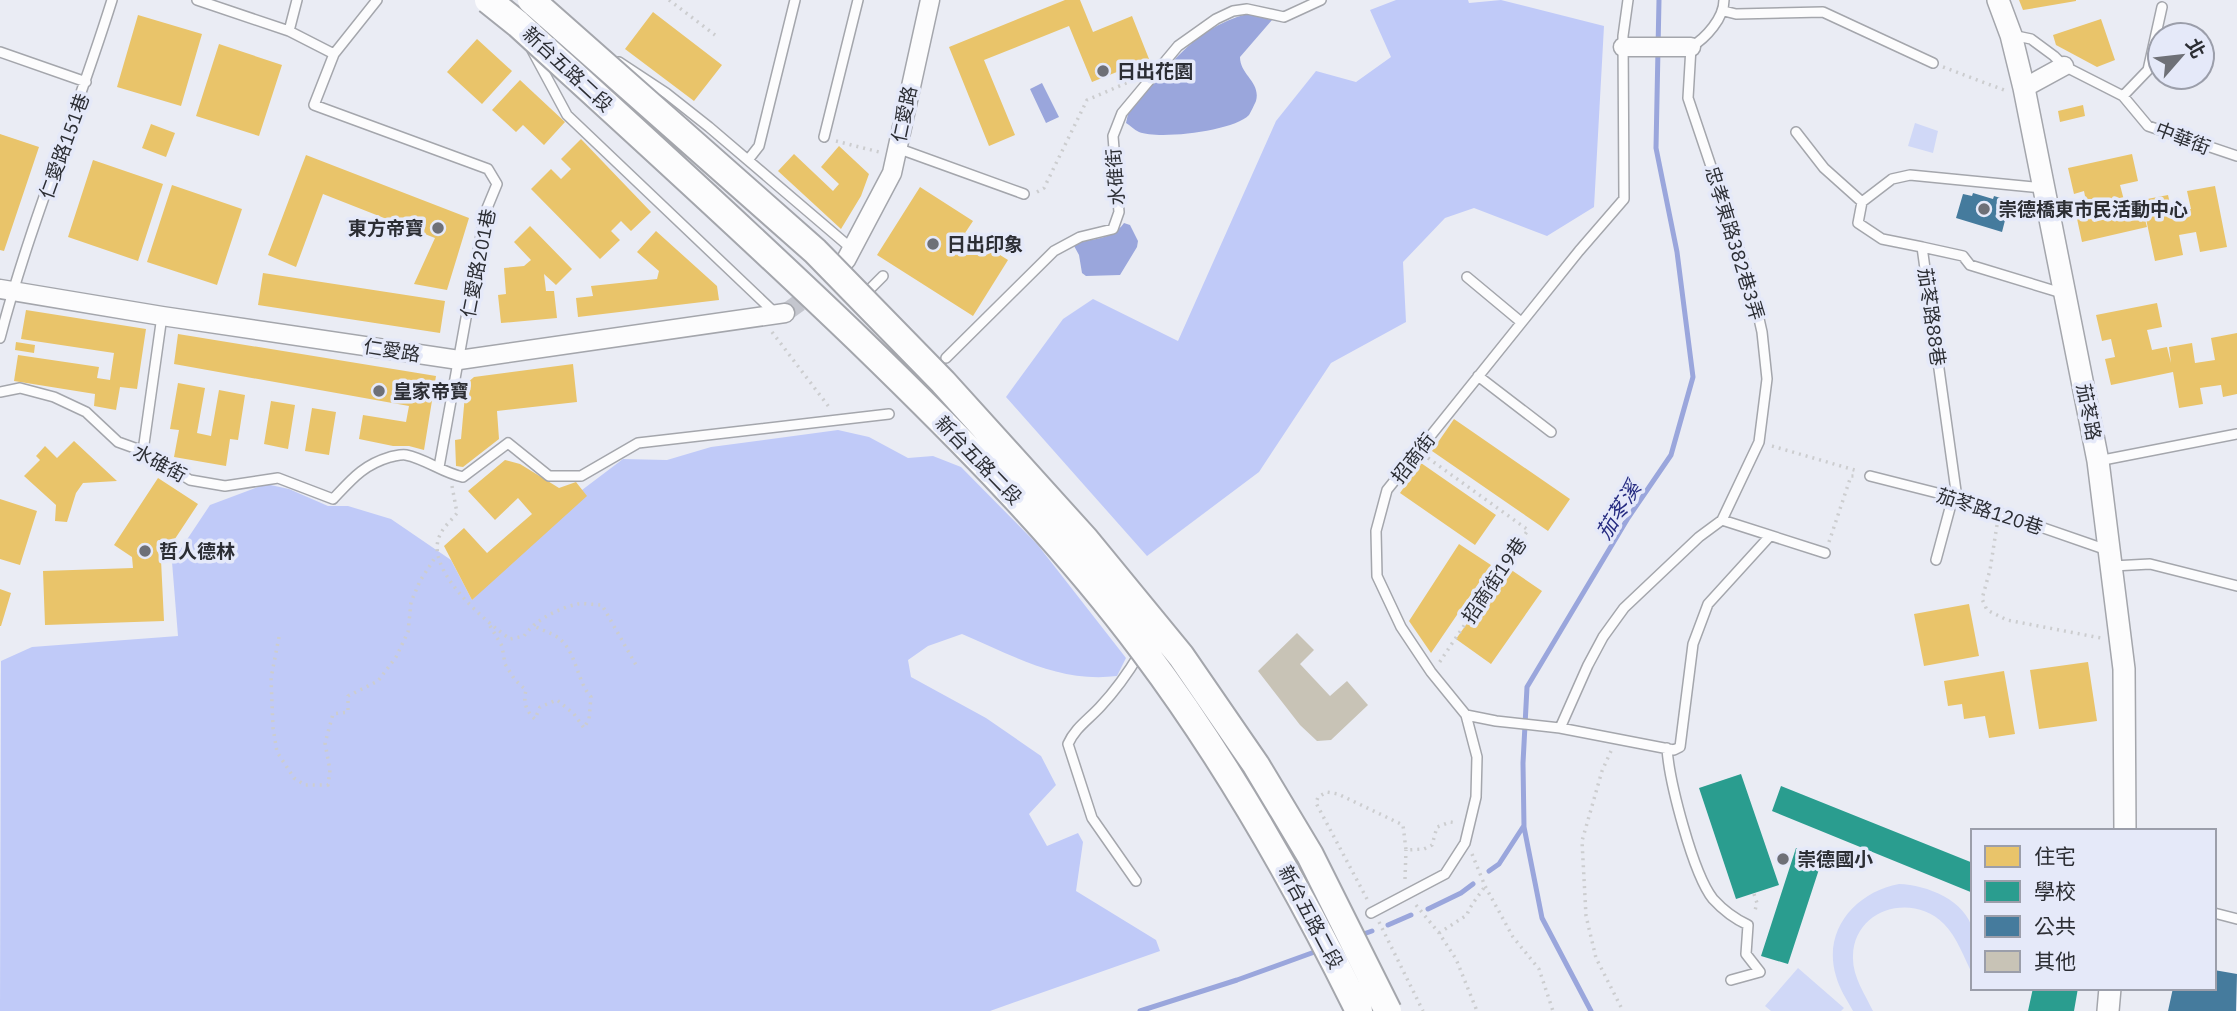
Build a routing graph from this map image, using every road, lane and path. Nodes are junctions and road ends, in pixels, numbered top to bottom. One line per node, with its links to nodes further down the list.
1 (112, 0): 30 (lane, 仁愛路151巷)
2 (197, 0): 18 (lane)
3 (297, 0): 18 (lane)
4 (377, 0): 25 (lane)
5 (488, 0): 17 (main road, 新台五路二段, bridge)
6 (669, 0): 19 (path)
7 (795, 0): 37 (lane)
8 (858, 0): 34 (lane)
9 (930, 0): 35 (street, 仁愛路)
10 (1321, 0): 29 (lane, 水碓街)
11 (1628, 0): 21 (lane, 招商街)
12 (1724, 0): 16 (lane)
13 (1998, 0): 20 (street, 茄苳路)
14 (536, 4): 23 (lane); 47 (main road, 新台五路二段, bridge)
15 (2162, 8): 32 (lane)
16 (1724, 11): 22 (lane); 27 (lane)
17 (518, 24): 48 (lane); 80 (main road, 新台五路二段, bridge)
18 (289, 31): 25 (lane)
19 (715, 35)
20 (2011, 35): 28 (lane, 中華街); 31 (street, 茄苳路)
21 (1623, 47): 22 (street); 50 (lane, 招商街)
22 (1691, 47): 60 (lane, 忠孝東路382巷3弄)
23 (604, 51)
24 (0, 52): 30 (lane)
25 (334, 54): 53 (lane, 仁愛路201巷)
26 (614, 58): 37 (lane)
27 (1933, 63): 31 (path)
28 (2064, 66): 31 (street); 32 (lane, 中華街)
29 (1150, 78): 39 (path); 52 (lane, 水碓街)
30 (86, 82): 45 (lane, 仁愛路151巷)
31 (2025, 93): 38 (street, 茄苳路)
32 (2123, 96): 36 (lane, 中華街)
33 (1796, 132): 40 (lane)
34 (824, 137): 35 (path)
35 (896, 152): 39 (lane); 42 (street, 仁愛路)
36 (2237, 156)
37 (748, 160): 42 (lane)
38 (2045, 188): 40 (lane); 46 (street, 茄苳路)
39 (1024, 194)
40 (1862, 202): 41 (lane)
41 (1922, 247): 46 (lane, 茄苳路88巷); 67 (lane, 茄苳路88巷)
42 (849, 255)
43 (883, 276): 47 (lane)
44 (1467, 277): 50 (lane)
45 (6, 290): 49 (street, 仁愛路); 51 (lane, 仁愛路151巷)
46 (2066, 294): 63 (street, 茄苳路)
47 (860, 298): 104 (main road, 新台五路二段, bridge)
48 (774, 315): 53 (street, 仁愛路); 57 (path)
49 (162, 316): 53 (street, 仁愛路); 61 (lane)
50 (1521, 322): 54 (lane, 招商街)
51 (0, 338)
52 (946, 358)
53 (459, 360): 64 (lane)
54 (1478, 376): 58 (lane); 62 (lane, 招商街)
55 (0, 392): 61 (lane, 水碓街)
56 (888, 414): 57 (lane)
57 (839, 420): 65 (lane)
58 (1551, 432)
59 (2237, 434): 63 (lane)
60 (1759, 442): 66 (path); 69 (lane, 忠孝東路382巷3弄)
61 (143, 451): 64 (lane, 水碓街)
62 (1418, 452): 82 (lane, 招商街); 82 (path, 招商街19巷)
63 (2098, 461): 73 (street, 茄苳路)
64 (439, 467): 65 (lane)
65 (450, 474): 72 (path)
66 (1870, 476): 67 (lane, 茄苳路120巷); 71 (path)
67 (1955, 497): 68 (lane, 茄苳路120巷); 74 (lane)
68 (1999, 512): 73 (lane, 茄苳路120巷); 79 (path)
69 (1721, 520): 70 (lane); 84 (lane)
70 (1769, 537): 71 (lane); 86 (lane)
71 (1825, 553)
72 (436, 556): 76 (path); 78 (path)
73 (2110, 558): 75 (lane); 79 (street, 茄苳路)
74 (1936, 559)
75 (2237, 586)
76 (489, 624): 77 (path); 77 (path)
77 (532, 625): 81 (path)
78 (279, 637)
79 (2121, 640): 89 (street, 茄苳路)
80 (1143, 649): 92 (lane); 105 (main road, 新台五路二段, bridge)
81 (636, 665)
82 (1431, 672): 83 (lane, 招商街)
83 (1466, 715): 84 (lane); 88 (lane, 招商街)
84 (1560, 728): 85 (lane)
85 (1616, 740): 86 (lane); 108 (path)
86 (1667, 748): 100 (lane)
87 (1316, 803): 91 (path)
88 (1468, 824): 90 (lane, 招商街); 91 (path)
89 (2125, 829)
90 (1465, 843): 93 (path); 97 (lane)
91 (1406, 850): 94 (path)
92 (1136, 881)
93 (1485, 887): 101 (path); 107 (path)
94 (1408, 888)
95 (1754, 894): 100 (path)
96 (1410, 898): 101 (path)
97 (1371, 913)
98 (2216, 914): 99 (lane)
99 (2237, 919)
100 (1748, 925): 102 (lane)
101 (1439, 933): 106 (path)
102 (1731, 980)
103 (2110, 990): 109 (street)
104 (1384, 1010)
105 (1359, 1011)
106 (1477, 1011)
107 (1553, 1011)
108 (1623, 1011)
109 (2108, 1011)

